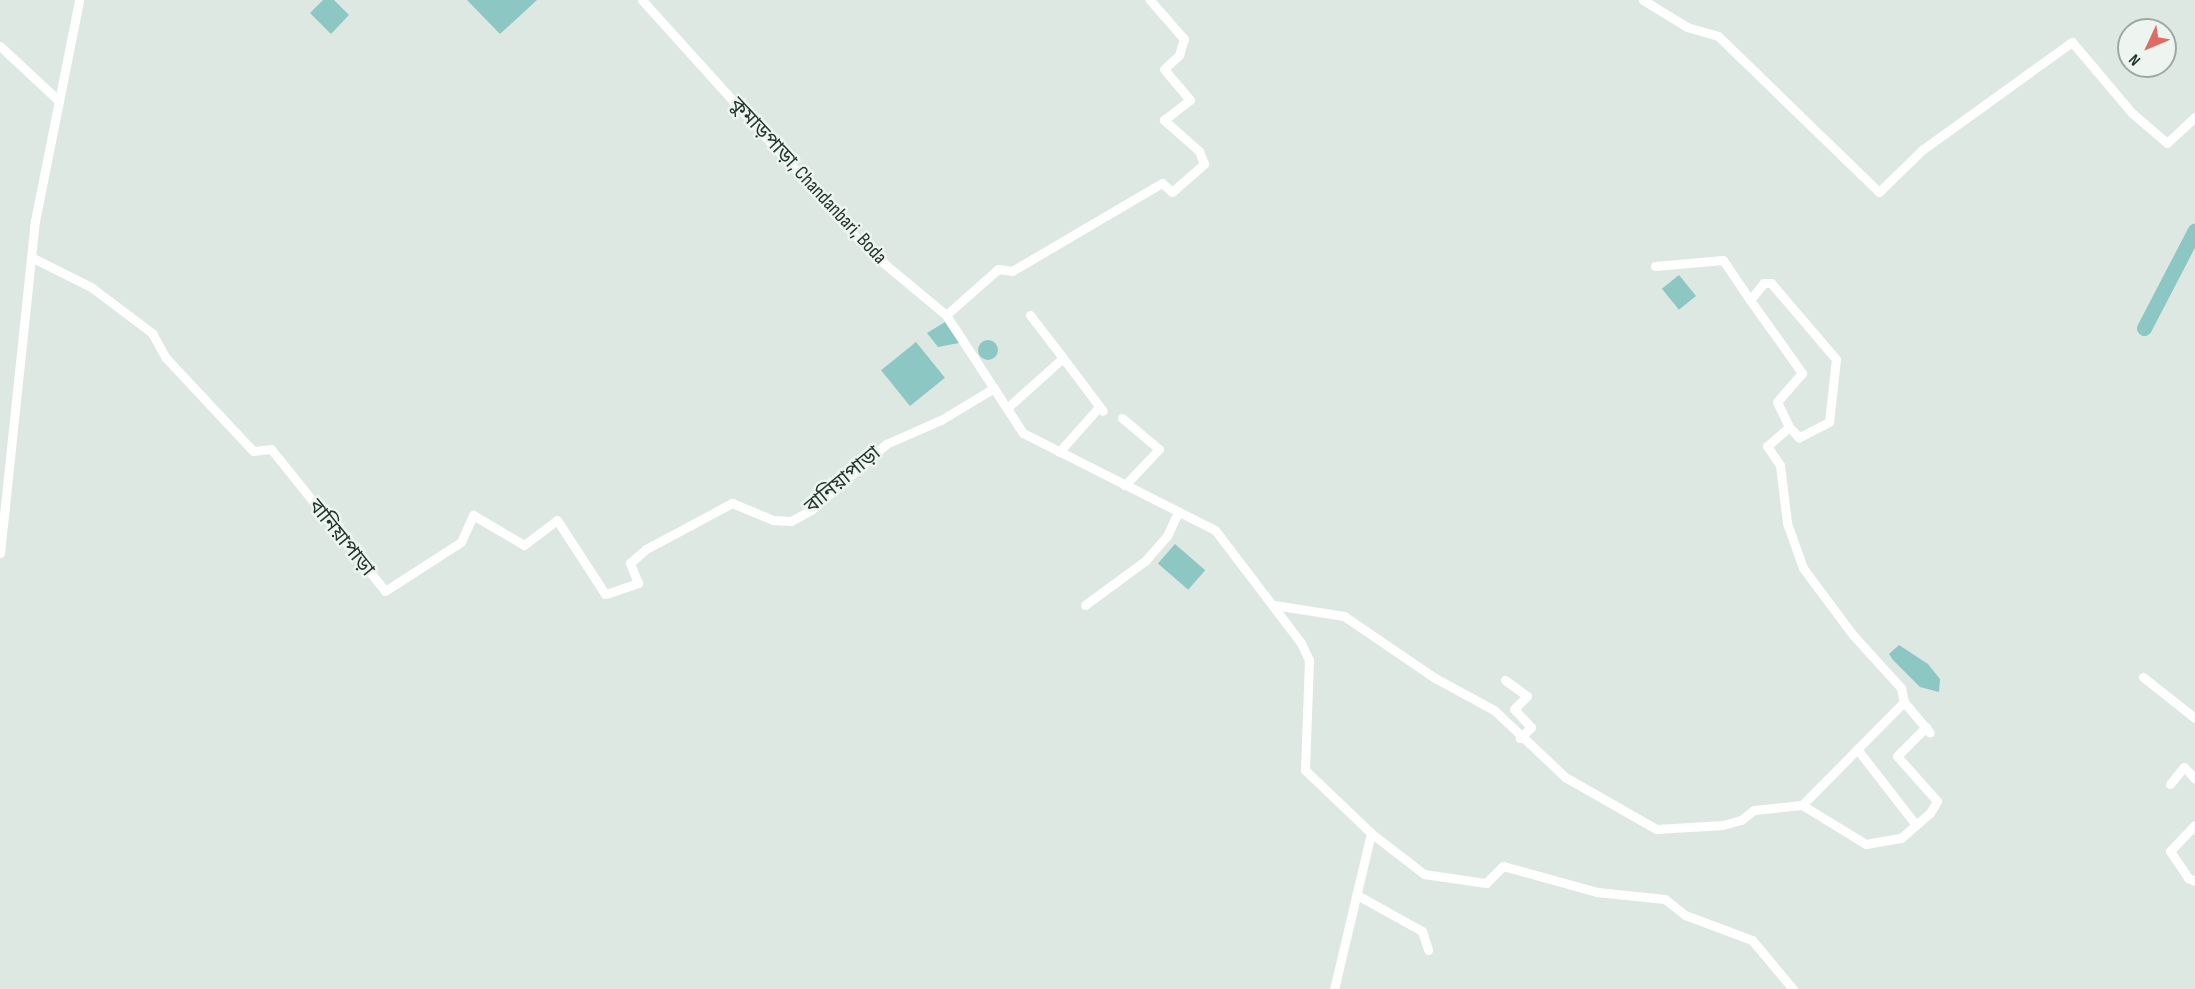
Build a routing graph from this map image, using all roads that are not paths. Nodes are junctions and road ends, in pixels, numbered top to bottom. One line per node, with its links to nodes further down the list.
1 (79, 0): 6 (street)
2 (642, 0): 11 (street, কুমাড়পাড়া, Chandanbari, Boda)
3 (1150, 0): 11 (street)
4 (1643, 0): 7 (street)
5 (0, 46): 6 (street)
6 (58, 100): 8 (street)
7 (2195, 117)
8 (31, 257): 14 (street, বানিয়াপাড়া); 21 (street)
9 (1655, 266): 10 (street)
10 (1750, 300): 17 (street); 17 (street)
11 (946, 315): 14 (street, কুমাড়পাড়া, Chandanbari, Boda)
12 (1030, 315): 13 (street)
13 (1063, 358): 15 (street); 18 (street)
14 (994, 388): 15 (street, কুমাড়পাড়া, Chandanbari, Boda)
15 (1007, 408): 18 (street, কুমাড়পাড়া, Chandanbari, Boda)
16 (1122, 418): 19 (street)
17 (1789, 427): 26 (street)
18 (1059, 452): 19 (street, কুমাড়পাড়া, Chandanbari, Boda)
19 (1125, 485): 20 (street, কুমাড়পাড়া, Chandanbari, Boda)
20 (1178, 512): 22 (street); 23 (street, কুমাড়পাড়া, Chandanbari, Boda)
21 (0, 554)
22 (1085, 605)
23 (1274, 605): 28 (street); 35 (street, কুমাড়পাড়া, Chandanbari, Boda)
24 (2143, 677): 27 (street)
25 (1505, 680): 28 (street)
26 (1904, 702): 29 (street); 33 (street)
27 (2195, 718)
28 (1520, 738): 32 (street)
29 (1857, 749): 32 (street); 33 (street)
30 (2195, 778): 31 (street)
31 (2170, 784)
32 (1802, 805): 33 (street)
33 (1916, 825)
34 (2195, 825): 36 (street)
35 (1371, 833): 37 (street); 40 (street, কুমাড়পাড়া, Chandanbari, Boda)
36 (2195, 880)
37 (1357, 895): 38 (street); 39 (street)
38 (1428, 950)
39 (1335, 989)
40 (1792, 989)

